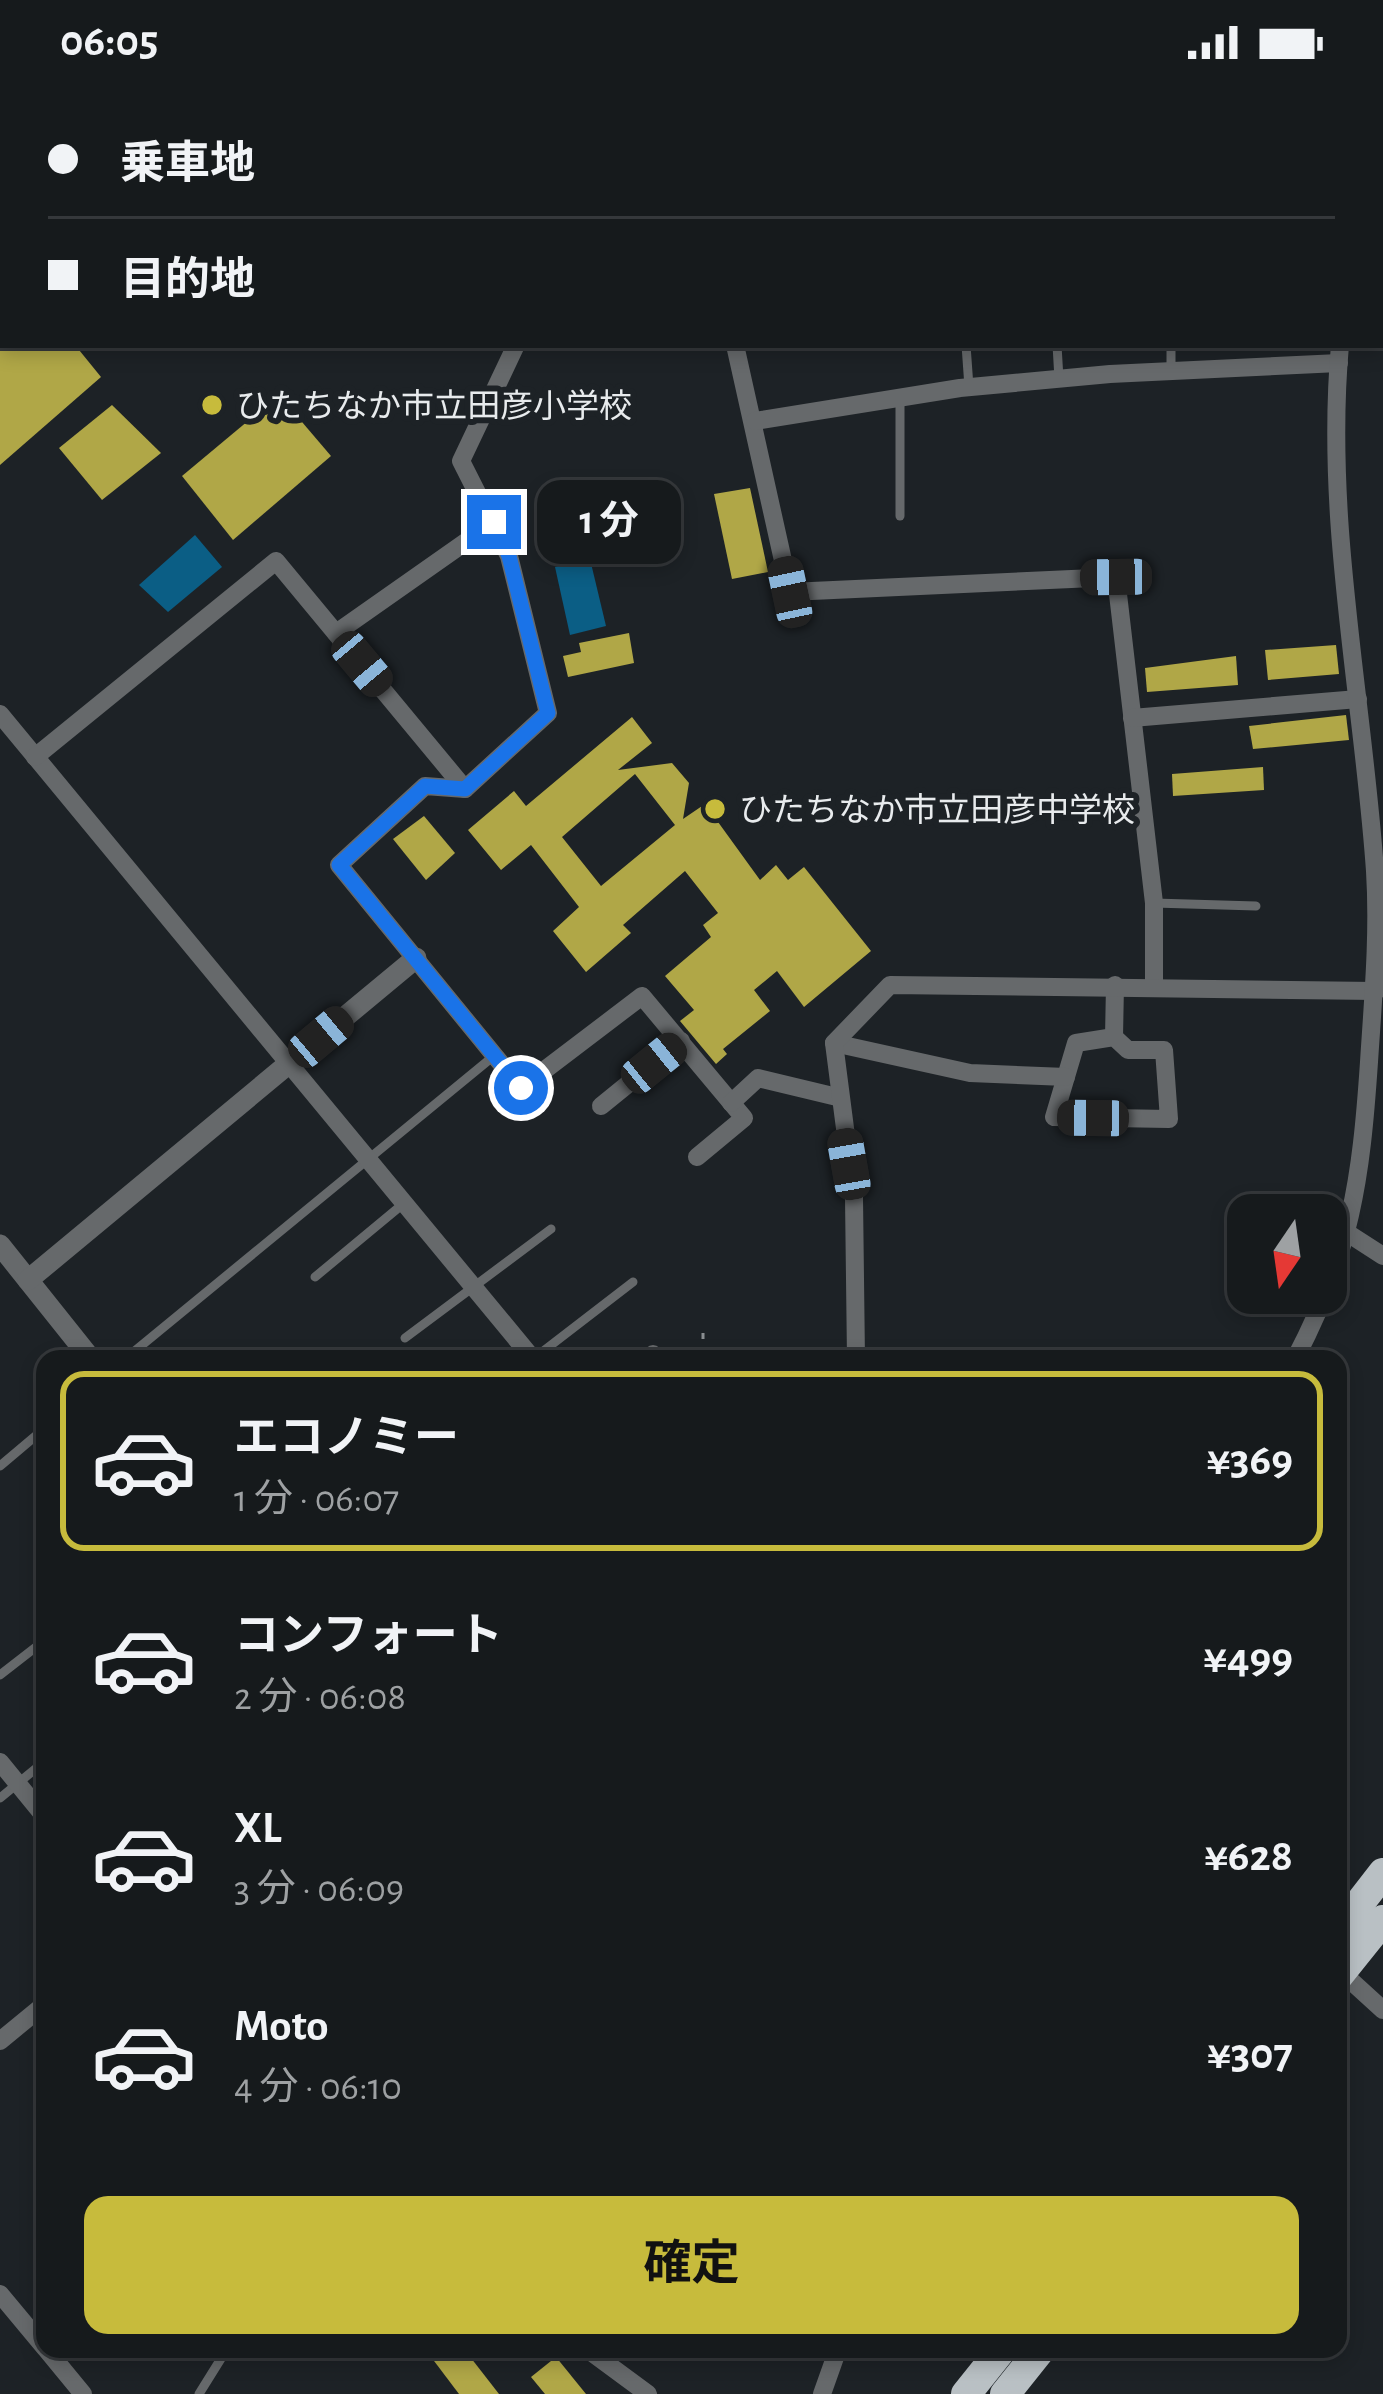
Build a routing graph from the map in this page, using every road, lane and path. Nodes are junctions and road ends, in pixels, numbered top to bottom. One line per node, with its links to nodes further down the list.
1 (515, 348): 13 (street)
2 (736, 348): 11 (street)
3 (965, 348): 9 (lane)
4 (1057, 348): 8 (lane)
5 (1171, 348): 7 (lane)
6 (1340, 354): 7 (street); 15 (street)
7 (1171, 372): 8 (street)
8 (1059, 379): 9 (street)
9 (969, 387): 10 (street)
10 (900, 398): 11 (street); 12 (lane)
11 (755, 421): 17 (street)
12 (900, 516)
13 (494, 522): 14 (street); 19 (street)
14 (336, 633): 18 (street); 19 (street)
15 (1358, 699): 17 (street); 20 (street)
16 (0, 714): 18 (street)
17 (1132, 718): 21 (street)
18 (35, 757): 32 (street)
19 (465, 789): 24 (street)
20 (1379, 873): 23 (street)
21 (1154, 903): 22 (lane); 26 (street)
22 (1256, 906)
23 (1379, 954): 27 (street)
24 (416, 958): 31 (street); 32 (street)
25 (1114, 985): 26 (street); 28 (street); 30 (street)
26 (1154, 985): 27 (street)
27 (1377, 1000): 41 (street)
28 (1114, 1036): 33 (street); 33 (street)
29 (681, 1041): 31 (street); 35 (street); 36 (street)
30 (834, 1043): 33 (street); 34 (street)
31 (495, 1055): 37 (lane)
32 (289, 1064): 37 (street); 45 (street)
33 (1066, 1077)
34 (837, 1097): 35 (street); 55 (street)
35 (731, 1103): 38 (street)
36 (601, 1106)
37 (366, 1157): 39 (street); 51 (lane)
38 (697, 1157)
39 (404, 1203): 44 (lane); 47 (street)
40 (551, 1229): 47 (lane)
41 (1349, 1234): 43 (street); 56 (street)
42 (0, 1245): 45 (street)
43 (1383, 1256)
44 (315, 1277)
45 (28, 1280): 50 (street)
46 (633, 1282): 53 (lane)
47 (475, 1288): 49 (lane); 52 (street)
48 (703, 1333): 54 (path)
49 (405, 1338)
50 (84, 1350)
51 (136, 1350)
52 (526, 1350)
53 (545, 1350)
54 (703, 1350)
55 (856, 1350)
56 (1300, 1350)
57 (36, 1435): 58 (lane)
58 (0, 1466)
59 (36, 1647): 60 (lane)
60 (0, 1675)
61 (0, 1762): 63 (street)
62 (36, 1769): 63 (lane)
63 (18, 1784): 64 (lane); 65 (street)
64 (0, 1798)
65 (36, 1806)
66 (1383, 1874): 67 (highway)
67 (1347, 1920)
68 (1383, 1920): 69 (highway)
69 (1347, 1963)
70 (1347, 1979): 71 (street)
71 (1383, 2010)
72 (36, 2012): 73 (street)
73 (0, 2041)
74 (0, 2294): 75 (street)
75 (36, 2337)
76 (53, 2358): 82 (street)
77 (221, 2358): 83 (lane)
78 (599, 2358): 84 (street)
79 (835, 2358): 85 (street)
80 (995, 2358): 86 (highway)
81 (1034, 2358): 87 (highway)
82 (83, 2394)
83 (199, 2394)
84 (648, 2394)
85 (822, 2394)
86 (966, 2394)
87 (1005, 2394)

